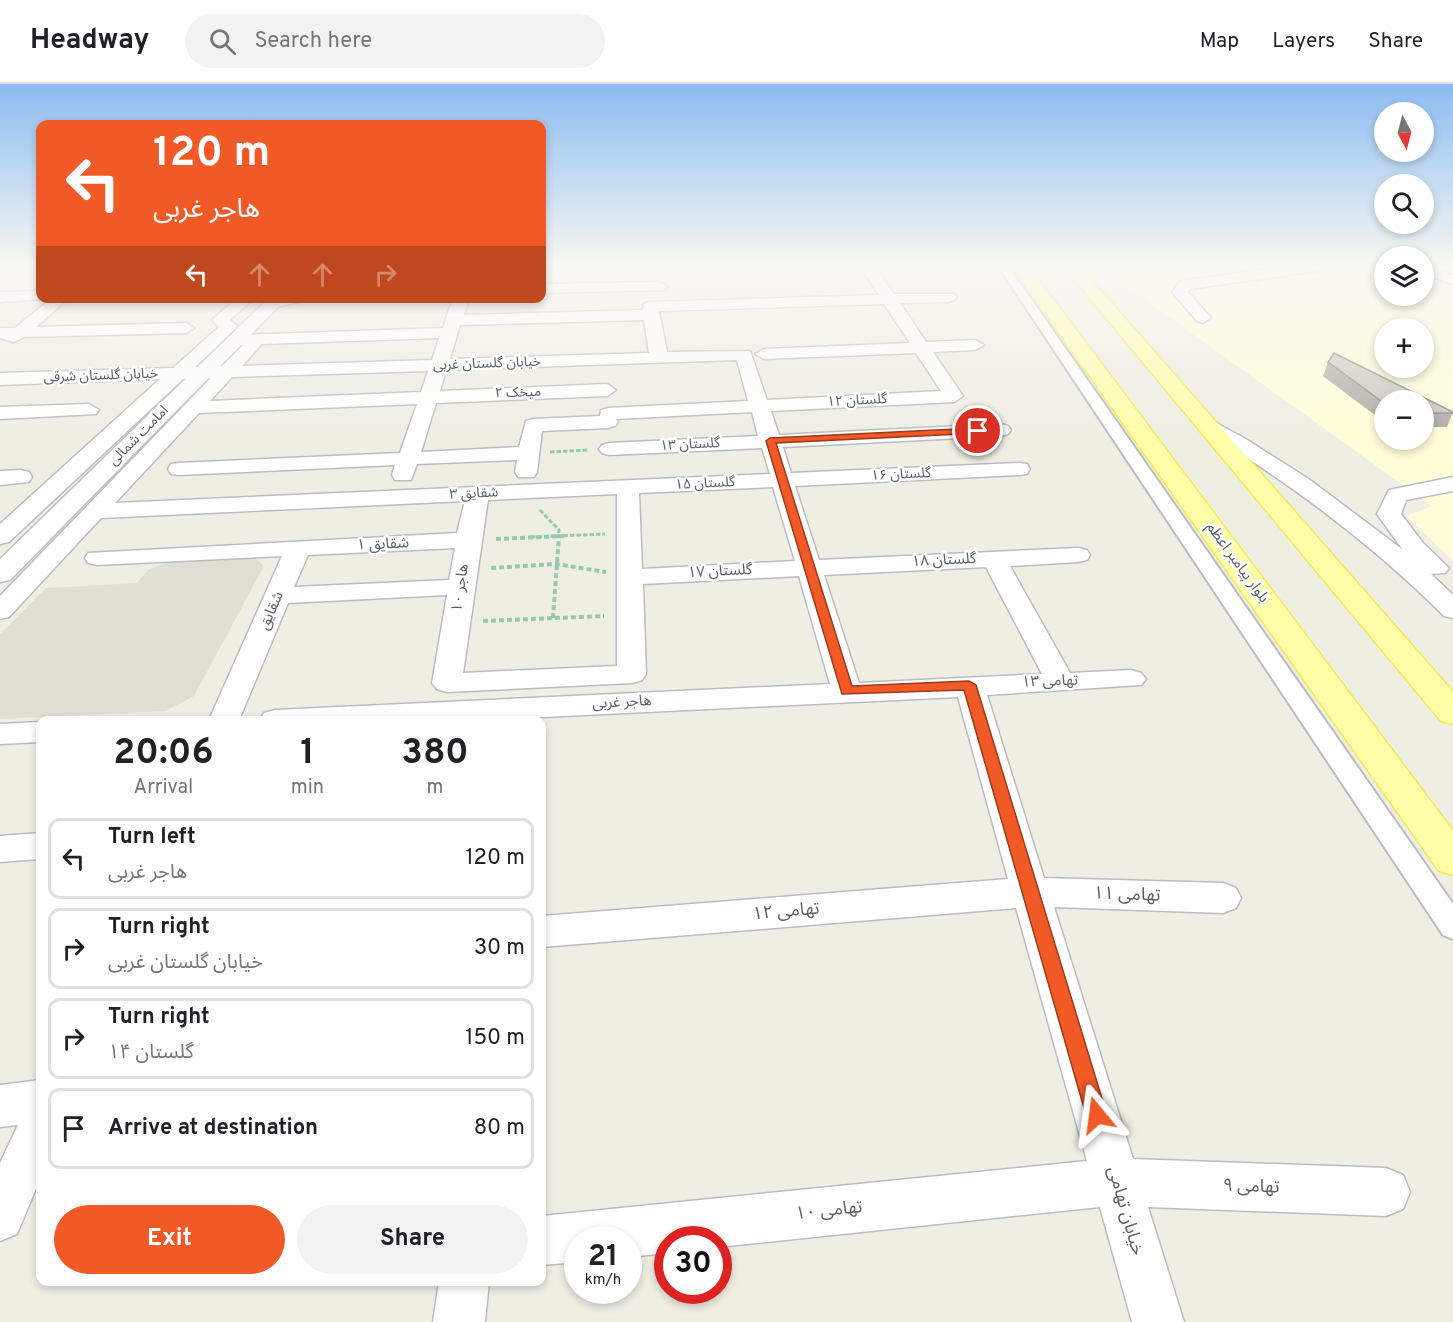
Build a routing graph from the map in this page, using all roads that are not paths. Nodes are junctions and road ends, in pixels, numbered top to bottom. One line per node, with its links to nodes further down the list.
1 (30, 324): 15 (street)
2 (227, 324): 16 (street)
3 (253, 324): 16 (main road, امامت شمالی)
4 (453, 324): 11 (street)
5 (488, 324): 11 (street)
6 (656, 324): 21 (street)
7 (906, 324): 18 (street)
8 (1042, 324): 83 (street)
9 (1063, 324): 13 (main road, بلوار پیامبر اعظم)
10 (1120, 324): 22 (main road)
11 (452, 327): 16 (street); 23 (street)
12 (186, 328): 15 (street)
13 (1068, 330): 29 (main road); 80 (main road, بلوار پیامبر اعظم)
14 (0, 333): 15 (street)
15 (19, 333): 19 (street)
16 (243, 333): 25 (main road, امامت شمالی); 26 (street); 27 (street)
17 (975, 345): 18 (street)
18 (922, 347): 20 (street); 33 (street, گلستان ۱۲)
19 (0, 348)
20 (764, 354)
21 (659, 358): 23 (street, خیابان گلستان غربی); 33 (street, خیابان گلستان غربی)
22 (1150, 360): 31 (main road); 38 (main road)
23 (439, 365): 26 (street, خیابان گلستان غربی); 32 (street)
24 (607, 366): 30 (street)
25 (203, 372): 26 (street, خیابان گلستان غربی); 27 (street, خیابان گلستان شرقی); 60 (main road, امامت شمالی)
26 (226, 372): 34 (street)
27 (179, 373): 28 (street, خیابان گلستان شرقی); 53 (street)
28 (0, 379)
29 (1135, 389)
30 (607, 390): 32 (street, میخک ۲); 37 (street)
31 (1156, 390)
32 (429, 397): 34 (street, میخک ۲); 43 (street)
33 (760, 406): 37 (street, گلستان ۱۲); 40 (street, خیابان گلستان غربی)
34 (194, 407): 52 (street)
35 (89, 410): 36 (street)
36 (0, 413)
37 (608, 418): 41 (street); 42 (street, گلستان ۱۲)
38 (1203, 422): 63 (street); 72 (main road)
39 (1001, 430): 40 (street, گلستان ۱۳)
40 (770, 441): 41 (street, گلستان ۱۳); 46 (street, خیابان گلستان غربی)
41 (609, 449): 48 (street)
42 (529, 453): 43 (street); 49 (street)
43 (408, 458): 44 (street); 51 (street)
44 (179, 469)
45 (1019, 469): 46 (street, گلستان ۱۶)
46 (782, 480): 48 (street, گلستان ۱۵); 59 (street, خیابان گلستان غربی)
47 (1453, 484): 63 (street)
48 (620, 488): 49 (street, شقایق ۳); 61 (street)
49 (523, 491): 50 (street, شقایق ۳)
50 (478, 493): 51 (street, شقایق ۳); 54 (street, هاجر ۱۰)
51 (396, 497): 52 (street, شقایق ۳)
52 (94, 511): 66 (street)
53 (0, 537)
54 (468, 540): 55 (street, شقایق ۱); 62 (street, هاجر ۱۰)
55 (298, 549): 57 (street, شقایق ۱); 64 (street, شقایق)
56 (1078, 555): 58 (street, گلستان ۱۸)
57 (97, 558)
58 (994, 559): 59 (street, گلستان ۱۸); 69 (street)
59 (809, 568): 61 (street, گلستان ۱۷); 71 (street, خیابان گلستان غربی)
60 (0, 574)
61 (631, 577): 67 (street)
62 (462, 578): 64 (street); 67 (street, هاجر ۱۰)
63 (1448, 589): 65 (street)
64 (278, 596): 74 (street, شقایق)
65 (1453, 610)
66 (0, 611)
67 (526, 679): 73 (street)
68 (1131, 679): 69 (street, تهامی ۱۳)
69 (1061, 682): 70 (street, تهامی ۱۳)
70 (969, 685): 71 (street, هاجر غربی); 81 (street, خیابان تهامی)
71 (847, 691): 73 (street, هاجر غربی)
72 (1453, 713)
73 (521, 714): 75 (street, هاجر غربی)
74 (226, 716)
75 (439, 716)
76 (36, 732): 77 (street)
77 (0, 734)
78 (36, 846): 79 (street)
79 (0, 849)
80 (1453, 860)
81 (1031, 892): 82 (street, تهامی ۱۱); 84 (street, تهامی ۱۲); 88 (street, خیابان تهامی)
82 (1223, 897)
83 (1453, 927)
84 (546, 932)
85 (36, 1102): 86 (street)
86 (0, 1106)
87 (36, 1136): 90 (street)
88 (1116, 1182): 89 (street, تهامی ۹); 91 (street, تهامی ۱۰); 94 (street, خیابان تهامی)
89 (1386, 1192)
90 (0, 1217)
91 (546, 1241)
92 (463, 1286): 93 (street)
93 (459, 1322)
94 (1158, 1322)

